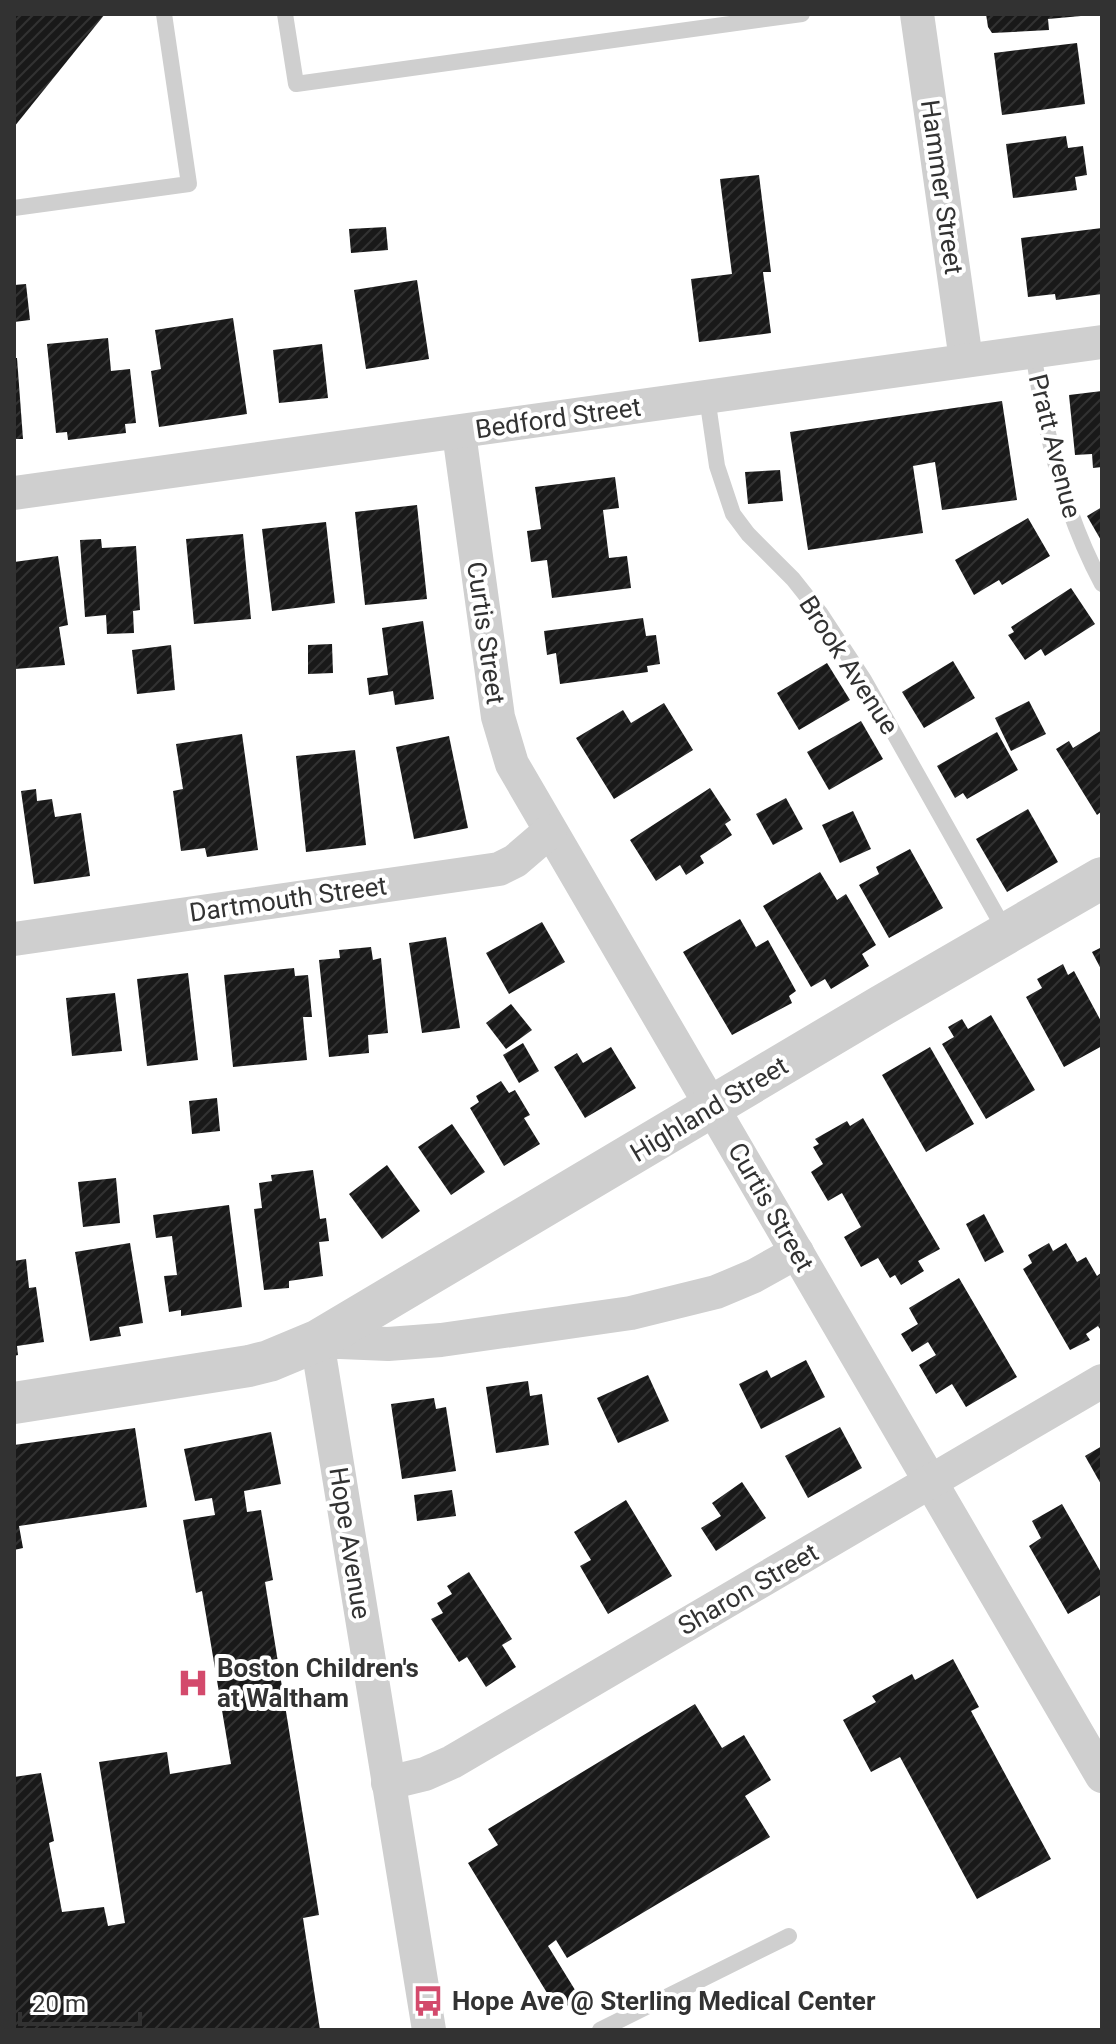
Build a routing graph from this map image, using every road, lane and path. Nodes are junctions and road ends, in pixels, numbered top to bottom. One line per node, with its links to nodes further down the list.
1 (164, 14): 6 (lane)
2 (285, 14): 5 (lane)
3 (802, 14): 5 (lane)
4 (917, 14): 9 (street, Hammer Street)
5 (738, 18)
6 (14, 208)
7 (1102, 342): 8 (street, Bedford Street)
8 (1033, 351): 9 (street, Bedford Street); 13 (lane, Pratt Avenue)
9 (966, 360): 10 (street, Bedford Street)
10 (707, 397): 11 (street, Bedford Street); 16 (lane, Brook Avenue)
11 (459, 433): 12 (street, Bedford Street); 14 (street, Curtis Street)
12 (14, 493)
13 (1102, 584)
14 (550, 831): 17 (street, Dartmouth Street); 18 (street, Curtis Street)
15 (1102, 878): 16 (street, Highland Street)
16 (1007, 933): 18 (street, Highland Street)
17 (14, 939)
18 (713, 1108): 19 (street, Curtis Street); 20 (street, Highland Street)
19 (797, 1252): 20 (street, Highland Street); 23 (street, Curtis Street)
20 (317, 1341): 22 (street, Highland Street); 25 (street, Hope Avenue)
21 (1102, 1381): 23 (street, Sharon Street)
22 (14, 1403)
23 (930, 1482): 24 (street, Curtis Street); 25 (street, Sharon Street)
24 (1102, 1776)
25 (388, 1783): 27 (street, Hope Avenue)
26 (789, 1936): 28 (lane)
27 (429, 2030)
28 (600, 2030)

